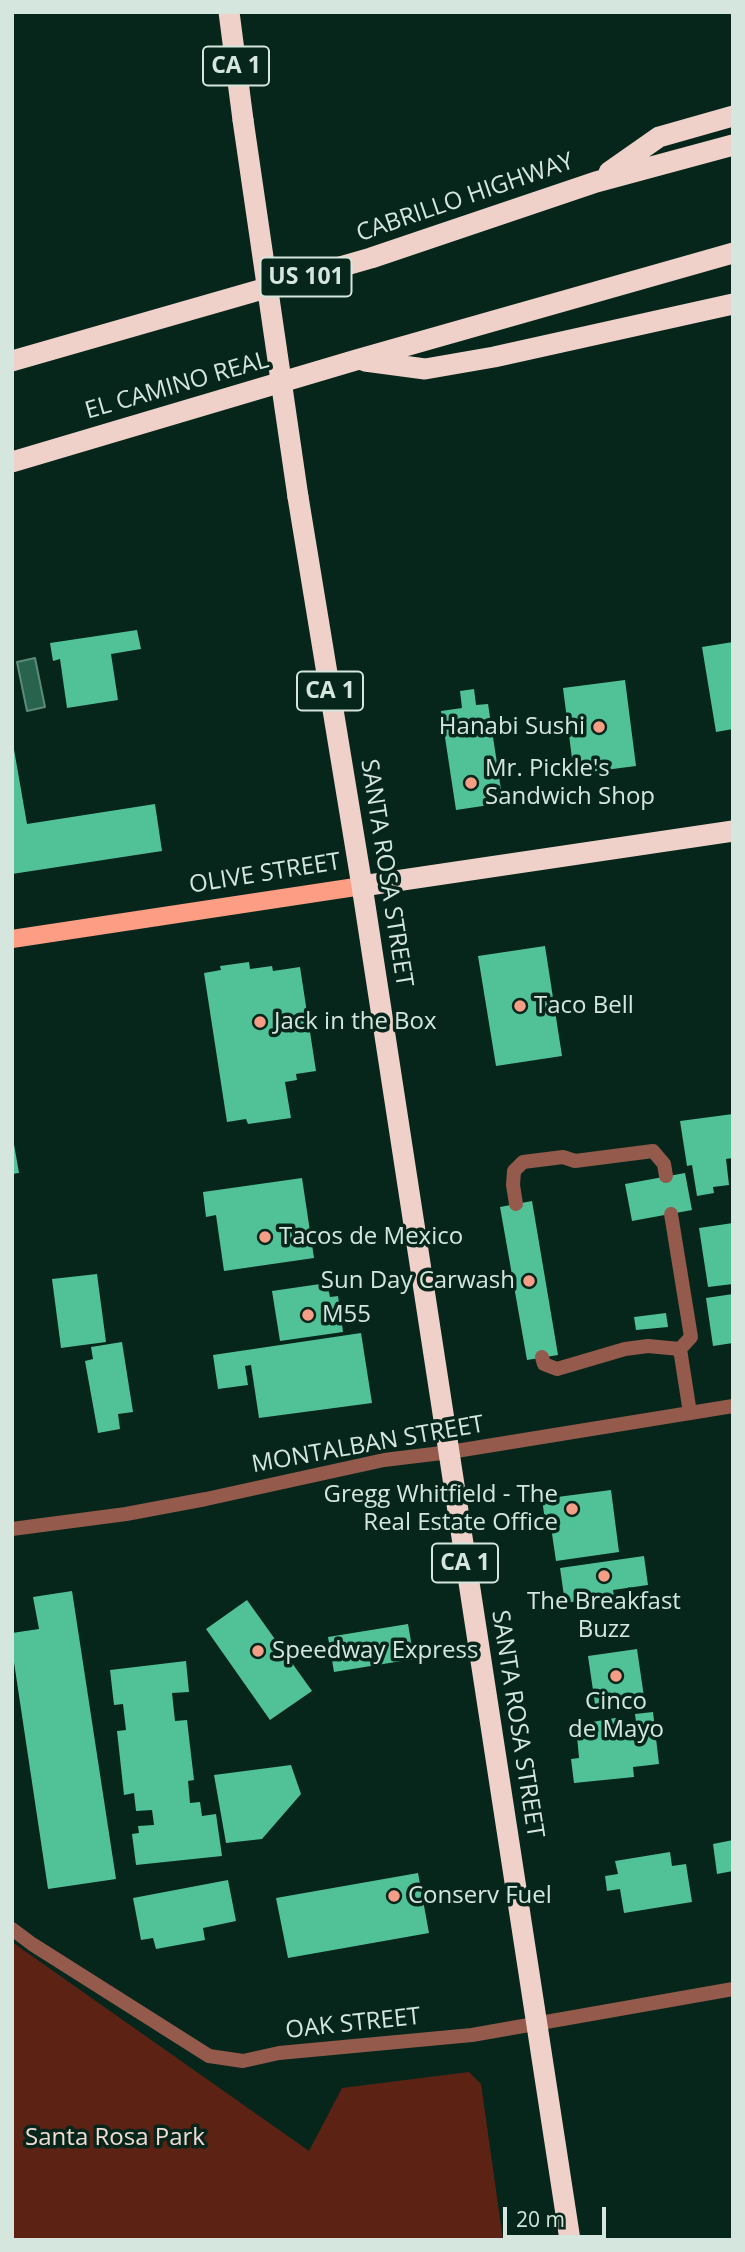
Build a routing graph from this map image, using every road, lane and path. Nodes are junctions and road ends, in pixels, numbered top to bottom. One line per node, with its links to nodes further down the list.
1 (229, 12): 11 (highway, SANTA ROSA STREET / CA 1, bridge)
2 (733, 116): 4 (highway)
3 (733, 145): 4 (highway, CABRILLO HIGHWAY / US 101)
4 (596, 181): 7 (highway, CABRILLO HIGHWAY / US 101)
5 (733, 253): 8 (highway)
6 (733, 304): 8 (highway)
7 (12, 360)
8 (356, 360): 9 (highway, EL CAMINO REAL)
9 (12, 462)
10 (733, 831): 11 (highway, OLIVE STREET)
11 (362, 886): 12 (main road, OLIVE STREET); 20 (highway, SANTA ROSA STREET / CA 1)
12 (12, 939)
13 (666, 1176): 14 (street)
14 (516, 1204)
15 (671, 1214): 16 (street)
16 (680, 1349): 17 (street); 19 (street)
17 (542, 1357)
18 (733, 1406): 19 (street, MONTALBAN STREET)
19 (690, 1413): 20 (street, MONTALBAN STREET)
20 (450, 1452): 21 (street, MONTALBAN STREET); 24 (highway, SANTA ROSA STREET / CA 1)
21 (12, 1529)
22 (12, 1929): 24 (street, OAK STREET)
23 (733, 1989): 24 (street, OAK STREET)
24 (538, 2024): 25 (highway, SANTA ROSA STREET / CA 1)
25 (570, 2240)

